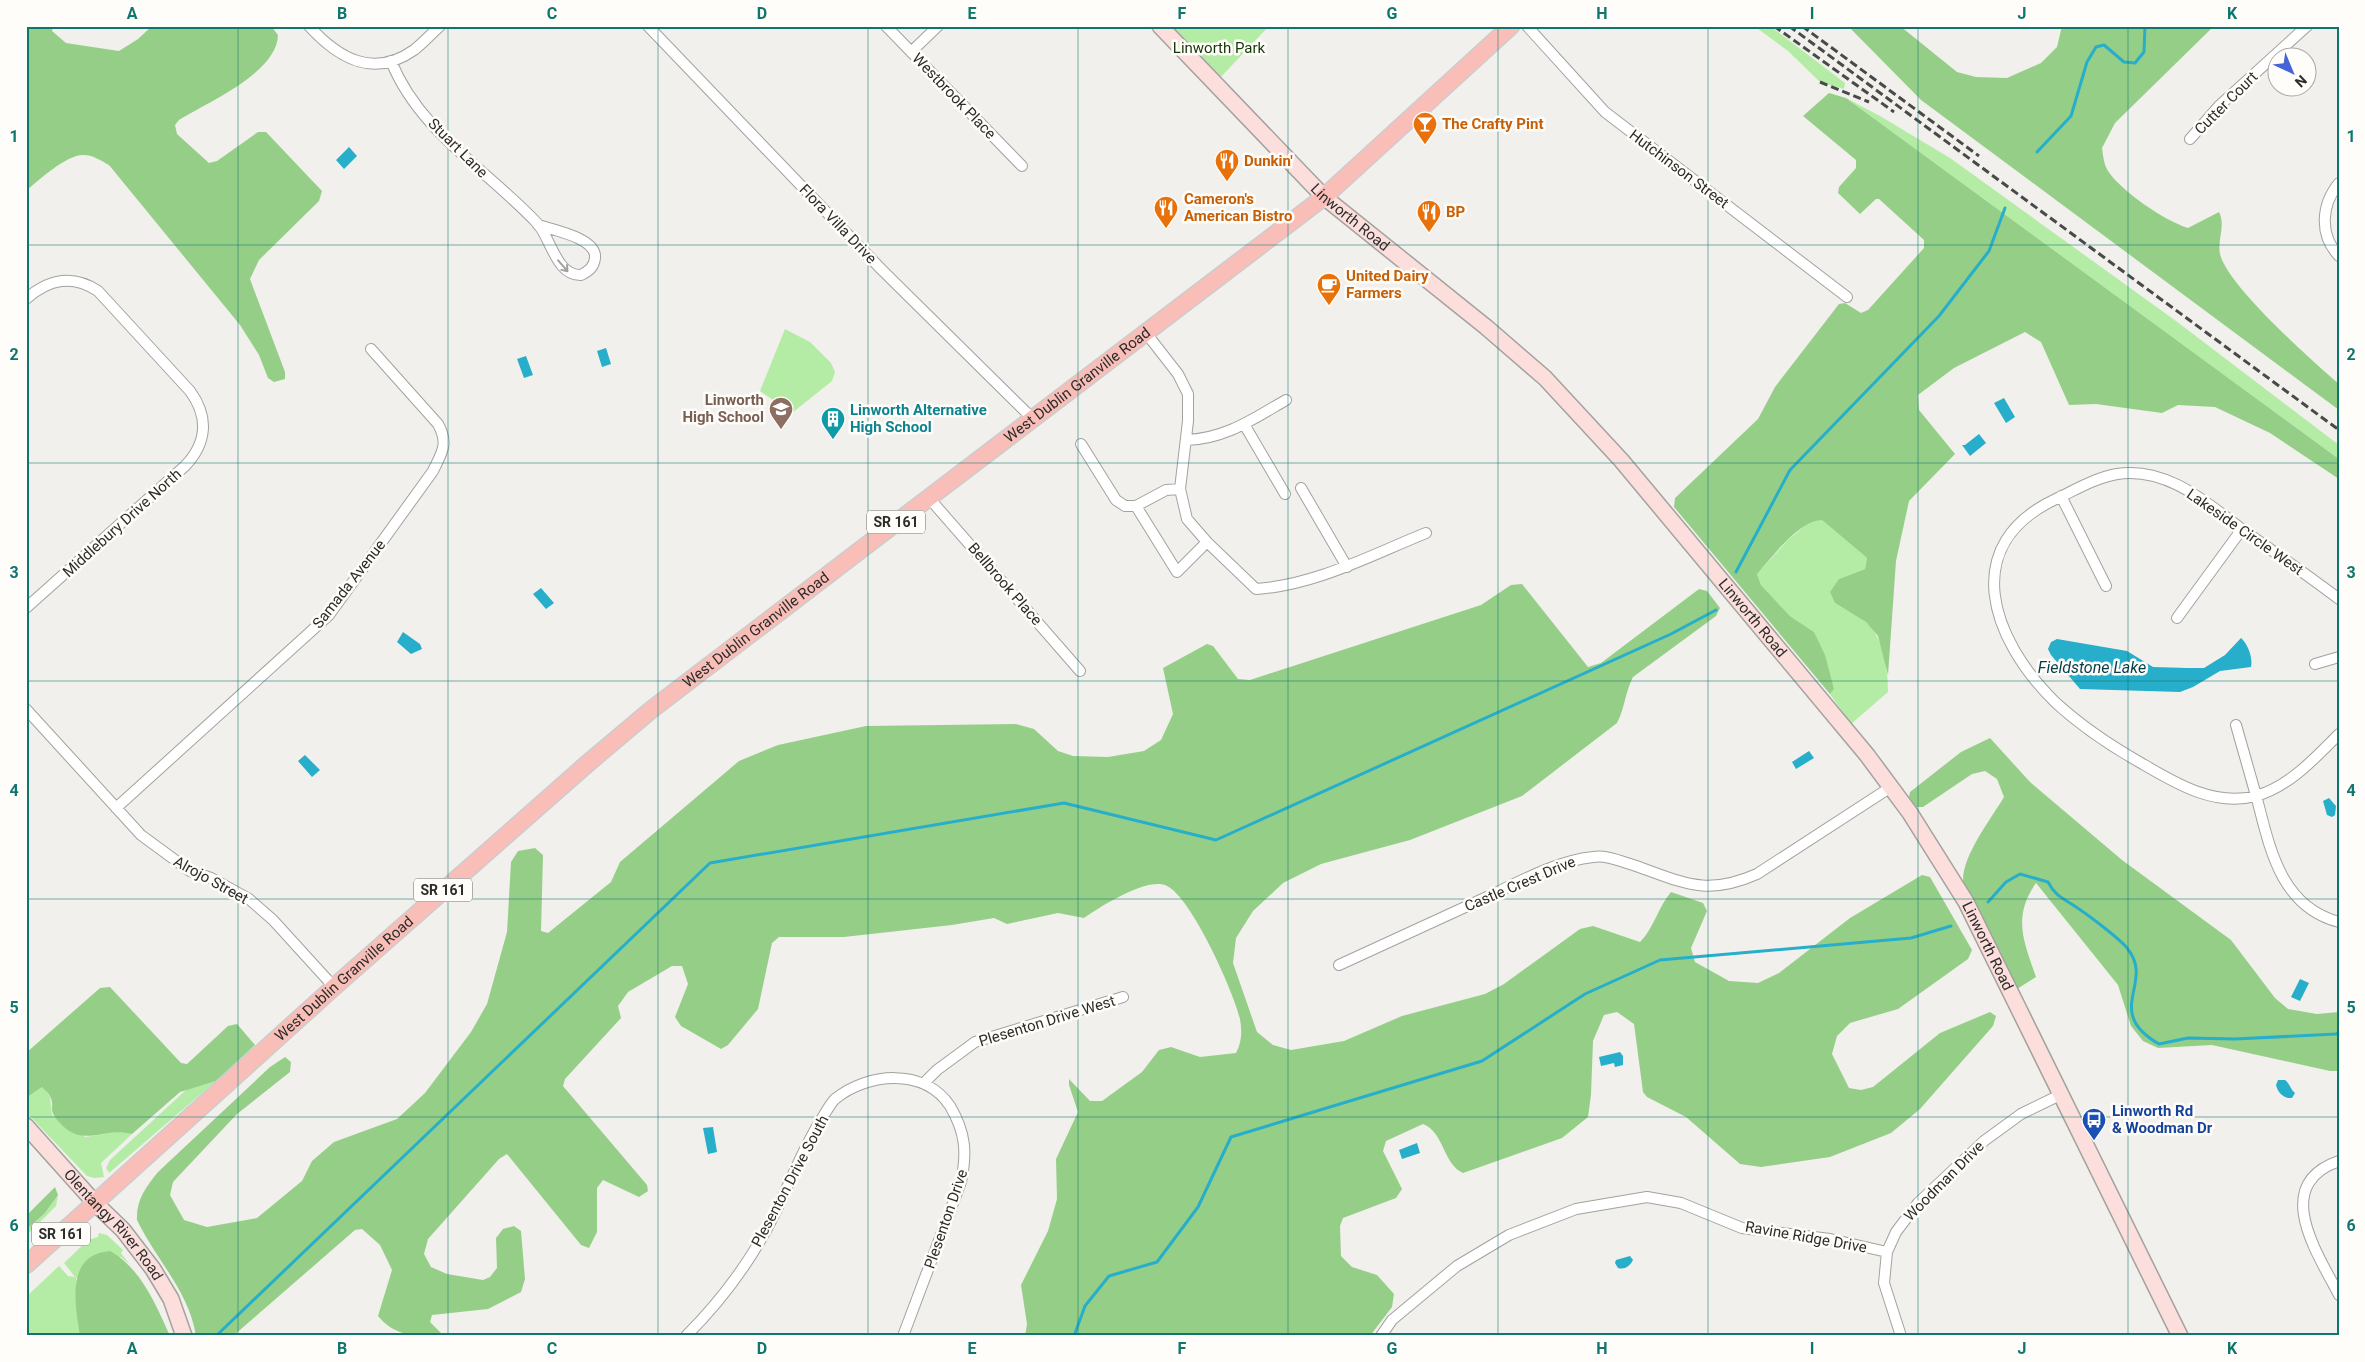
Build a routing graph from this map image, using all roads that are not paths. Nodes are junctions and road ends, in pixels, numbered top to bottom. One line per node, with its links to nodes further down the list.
1 (309, 26): 11 (street)
2 (440, 26): 11 (street)
3 (648, 26): 23 (street, Flora Villa Drive)
4 (886, 26): 10 (street, Westbrook Place)
5 (938, 26): 10 (street)
6 (1160, 26): 15 (main road, Linworth Road)
7 (1511, 26): 15 (main road, West Dublin Granville Road / SR 161)
8 (1527, 26): 18 (street, Hutchinson Street)
9 (2307, 26): 12 (street, Cutter Court)
10 (911, 52): 13 (street, Westbrook Place)
11 (391, 61): 16 (street, Stuart Lane)
12 (2190, 139)
13 (1022, 166)
14 (2339, 183): 17 (street)
15 (1324, 197): 20 (main road, West Dublin Granville Road / SR 161); 47 (main road, Linworth Road)
16 (538, 225): 16 (street, Stuart Lane, one-way to 16)
17 (2339, 256)
18 (1846, 297)
19 (26, 299): 39 (street, Middlebury Drive North)
20 (1146, 334): 23 (main road, West Dublin Granville Road / SR 161); 25 (street)
21 (371, 349): 49 (street, Samada Avenue)
22 (1286, 400): 24 (street)
23 (1032, 419): 31 (main road, West Dublin Granville Road / SR 161)
24 (1244, 424): 25 (street); 29 (street)
25 (1186, 440): 28 (street)
26 (1081, 444): 32 (street)
27 (1301, 488): 36 (street)
28 (1180, 489): 32 (street); 35 (street)
29 (1285, 494)
30 (2061, 496): 33 (street, Lakeside Circle West); 37 (street); 48 (street, Lakeside Circle West)
31 (929, 498): 43 (street, Bellbrook Place); 52 (main road, West Dublin Granville Road / SR 161)
32 (1136, 506): 35 (street)
33 (2242, 529): 38 (street, Lakeside Circle West); 40 (street)
34 (1426, 533): 36 (street)
35 (1207, 542): 36 (street)
36 (1347, 566)
37 (2106, 586)
38 (2339, 599)
39 (26, 608)
40 (2177, 618)
41 (2339, 657): 42 (street)
42 (2315, 664)
43 (1080, 671)
44 (26, 709): 49 (street, Alrojo Street)
45 (2236, 725): 48 (street)
46 (2339, 734): 48 (street)
47 (1891, 787): 51 (street, Castle Crest Drive); 55 (main road, Linworth Road)
48 (2256, 796): 50 (street)
49 (116, 808): 52 (street, Alrojo Street)
50 (2339, 922)
51 (1339, 965)
52 (334, 987): 58 (main road, West Dublin Granville Road / SR 161)
53 (1123, 997): 54 (street, Plesenton Drive West)
54 (924, 1083): 63 (street, Plesenton Drive South); 64 (street, Plesenton Drive)
55 (2062, 1094): 59 (street, Woodman Drive); 67 (main road, Linworth Road)
56 (26, 1126): 58 (main road, Olentangy River Road)
57 (2339, 1161): 61 (street)
58 (95, 1203): 60 (main road, West Dublin Granville Road / SR 161); 62 (main road, Olentangy River Road)
59 (1887, 1252): 65 (street, Ravine Ridge Drive); 66 (street, Woodman Drive)
60 (26, 1265)
61 (2339, 1295)
62 (184, 1336)
63 (686, 1336)
64 (903, 1336)
65 (1381, 1336)
66 (1902, 1336)
67 (2180, 1336)

